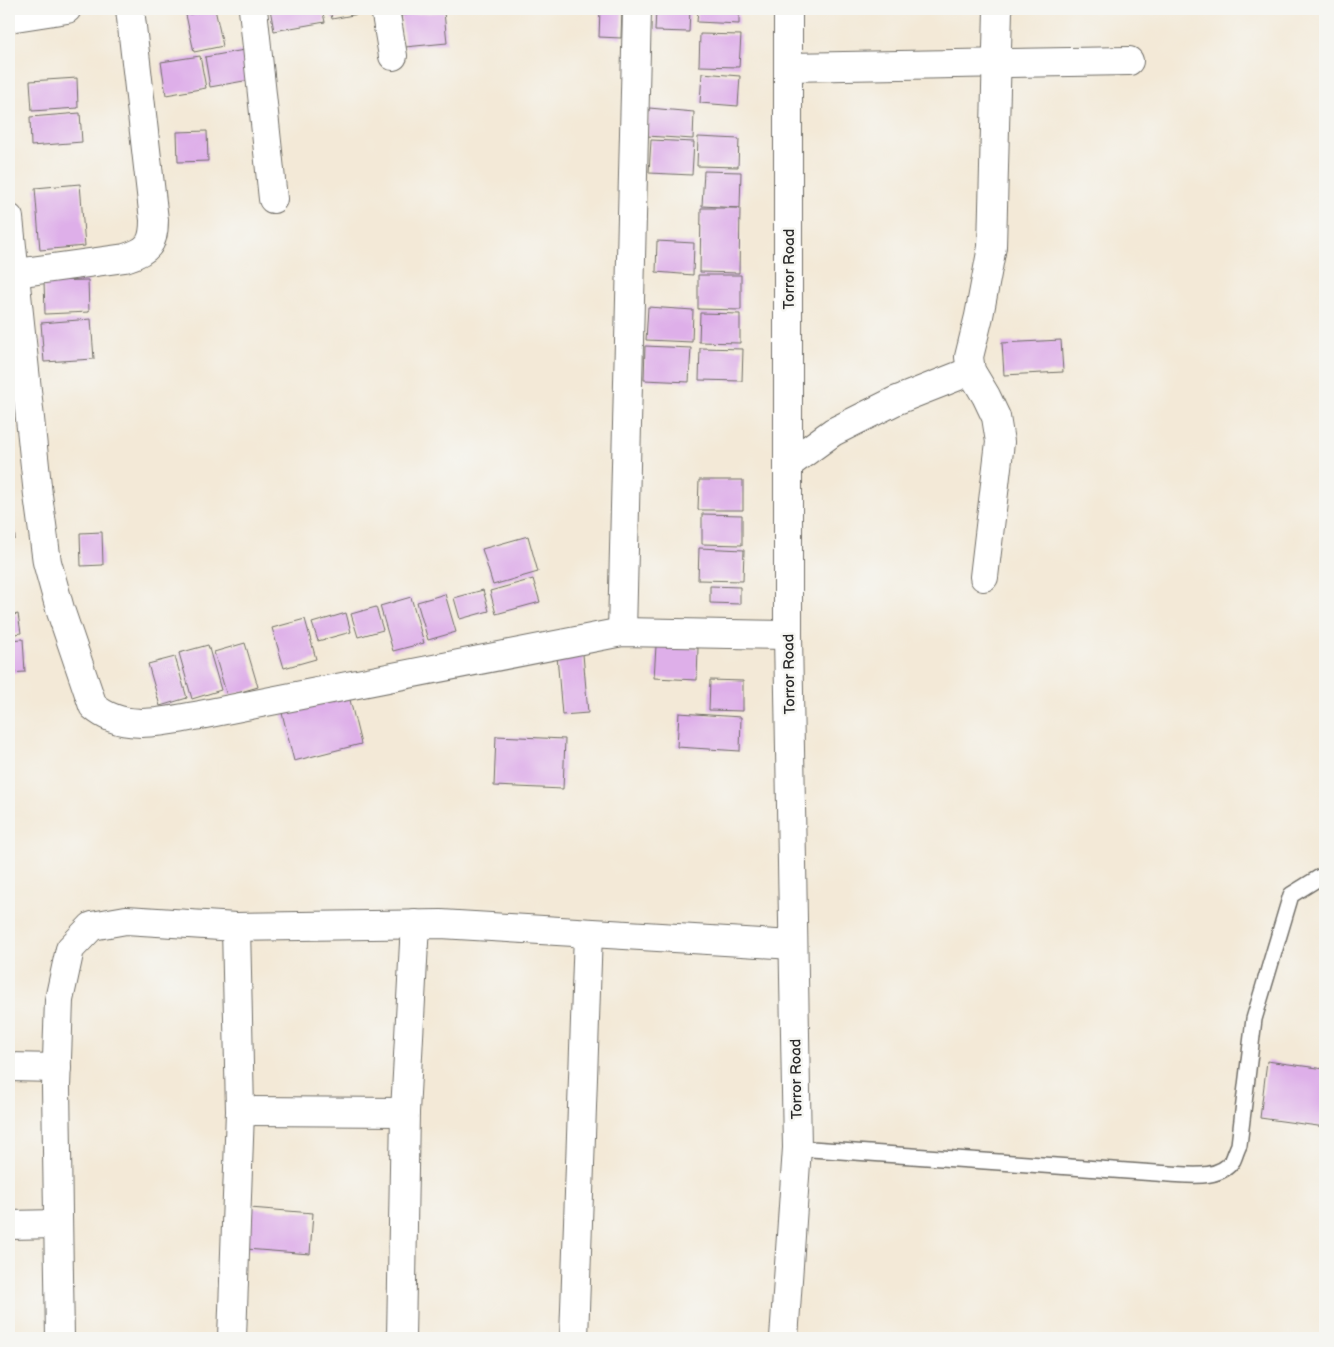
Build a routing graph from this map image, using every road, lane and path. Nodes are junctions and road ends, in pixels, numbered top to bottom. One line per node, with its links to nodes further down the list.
1 (66, 9): 8 (street)
2 (130, 9): 15 (street)
3 (253, 9): 13 (street)
4 (385, 9): 9 (street)
5 (637, 9): 19 (street)
6 (788, 9): 12 (street, Torror Road)
7 (998, 9): 11 (street)
8 (9, 18)
9 (394, 56)
10 (1129, 61): 11 (street)
11 (996, 64): 12 (street); 16 (street)
12 (788, 67): 17 (street, Torror Road)
13 (274, 198)
14 (9, 218): 15 (street)
15 (12, 274): 19 (street)
16 (972, 371): 17 (street); 18 (street)
17 (788, 464): 20 (street, Torror Road)
18 (984, 577)
19 (622, 632): 20 (street)
20 (788, 635): 25 (street, Torror Road)
21 (1325, 874): 30 (lane)
22 (415, 924): 23 (street); 24 (street); 29 (street)
23 (236, 928): 27 (street); 28 (street)
24 (588, 932): 25 (street); 36 (street)
25 (793, 945): 30 (street, Torror Road)
26 (9, 1066): 27 (street)
27 (57, 1068): 31 (street)
28 (240, 1111): 29 (street); 34 (street)
29 (405, 1112): 35 (street)
30 (797, 1148): 37 (street, Torror Road)
31 (58, 1224): 32 (street); 33 (street)
32 (9, 1225)
33 (60, 1338)
34 (232, 1338)
35 (401, 1338)
36 (574, 1338)
37 (784, 1338)

